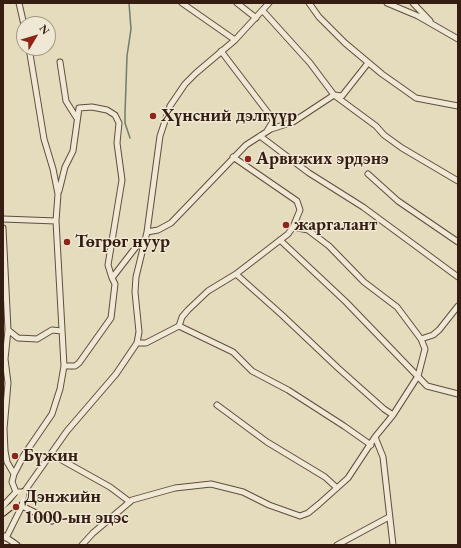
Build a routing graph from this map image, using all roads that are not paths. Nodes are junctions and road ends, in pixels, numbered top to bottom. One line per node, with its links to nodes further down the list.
1 (19, 3): 9 (street)
2 (182, 3): 13 (street)
3 (237, 3): 10 (street)
4 (269, 3): 8 (street)
5 (309, 3): 17 (street)
6 (387, 3): 11 (street)
7 (413, 3): 11 (street)
8 (263, 11): 10 (street); 18 (street)
9 (22, 16)
10 (256, 18): 13 (street)
11 (437, 27): 12 (street)
12 (458, 39)
13 (235, 40): 14 (street)
14 (221, 51): 21 (street); 30 (street)
15 (30, 56): 25 (street)
16 (60, 62): 20 (street)
17 (368, 63): 18 (street); 19 (street)
18 (334, 95): 21 (street); 24 (street)
19 (458, 106)
20 (76, 117): 25 (street); 36 (street)
21 (262, 135): 22 (street); 35 (street)
22 (233, 157): 29 (street); 30 (street)
23 (368, 174): 33 (street)
24 (458, 181)
25 (58, 194): 27 (street)
26 (3, 219): 27 (street)
27 (56, 221): 40 (street)
28 (3, 228): 39 (street)
29 (294, 228): 31 (street); 41 (street)
30 (147, 232): 32 (street)
31 (280, 240): 34 (street); 44 (street)
32 (145, 242): 36 (street); 42 (street)
33 (458, 242)
34 (236, 274): 38 (street); 48 (street)
35 (458, 277)
36 (112, 278): 43 (street)
37 (458, 306): 41 (street)
38 (179, 326): 42 (street); 50 (street)
39 (8, 330): 40 (street); 46 (street)
40 (62, 331): 43 (street)
41 (421, 339): 44 (street)
42 (137, 343): 51 (street)
43 (64, 366): 52 (street)
44 (418, 376): 45 (street); 48 (street)
45 (458, 394)
46 (5, 398): 52 (street)
47 (217, 405): 53 (street)
48 (394, 415): 49 (street)
49 (375, 437): 50 (street); 60 (street)
50 (371, 445): 53 (street)
51 (51, 454): 55 (street); 56 (street)
52 (14, 474): 54 (street)
53 (337, 488): 56 (street)
54 (16, 492): 55 (street); 57 (street)
55 (24, 492): 58 (street); 59 (main road)
56 (130, 502): 64 (street)
57 (3, 506)
58 (22, 506): 61 (street); 62 (street)
59 (3, 512)
60 (389, 517): 65 (street); 66 (street)
61 (52, 521)
62 (4, 537): 63 (street)
63 (17, 545)
64 (82, 545)
65 (337, 545)
66 (393, 545)

